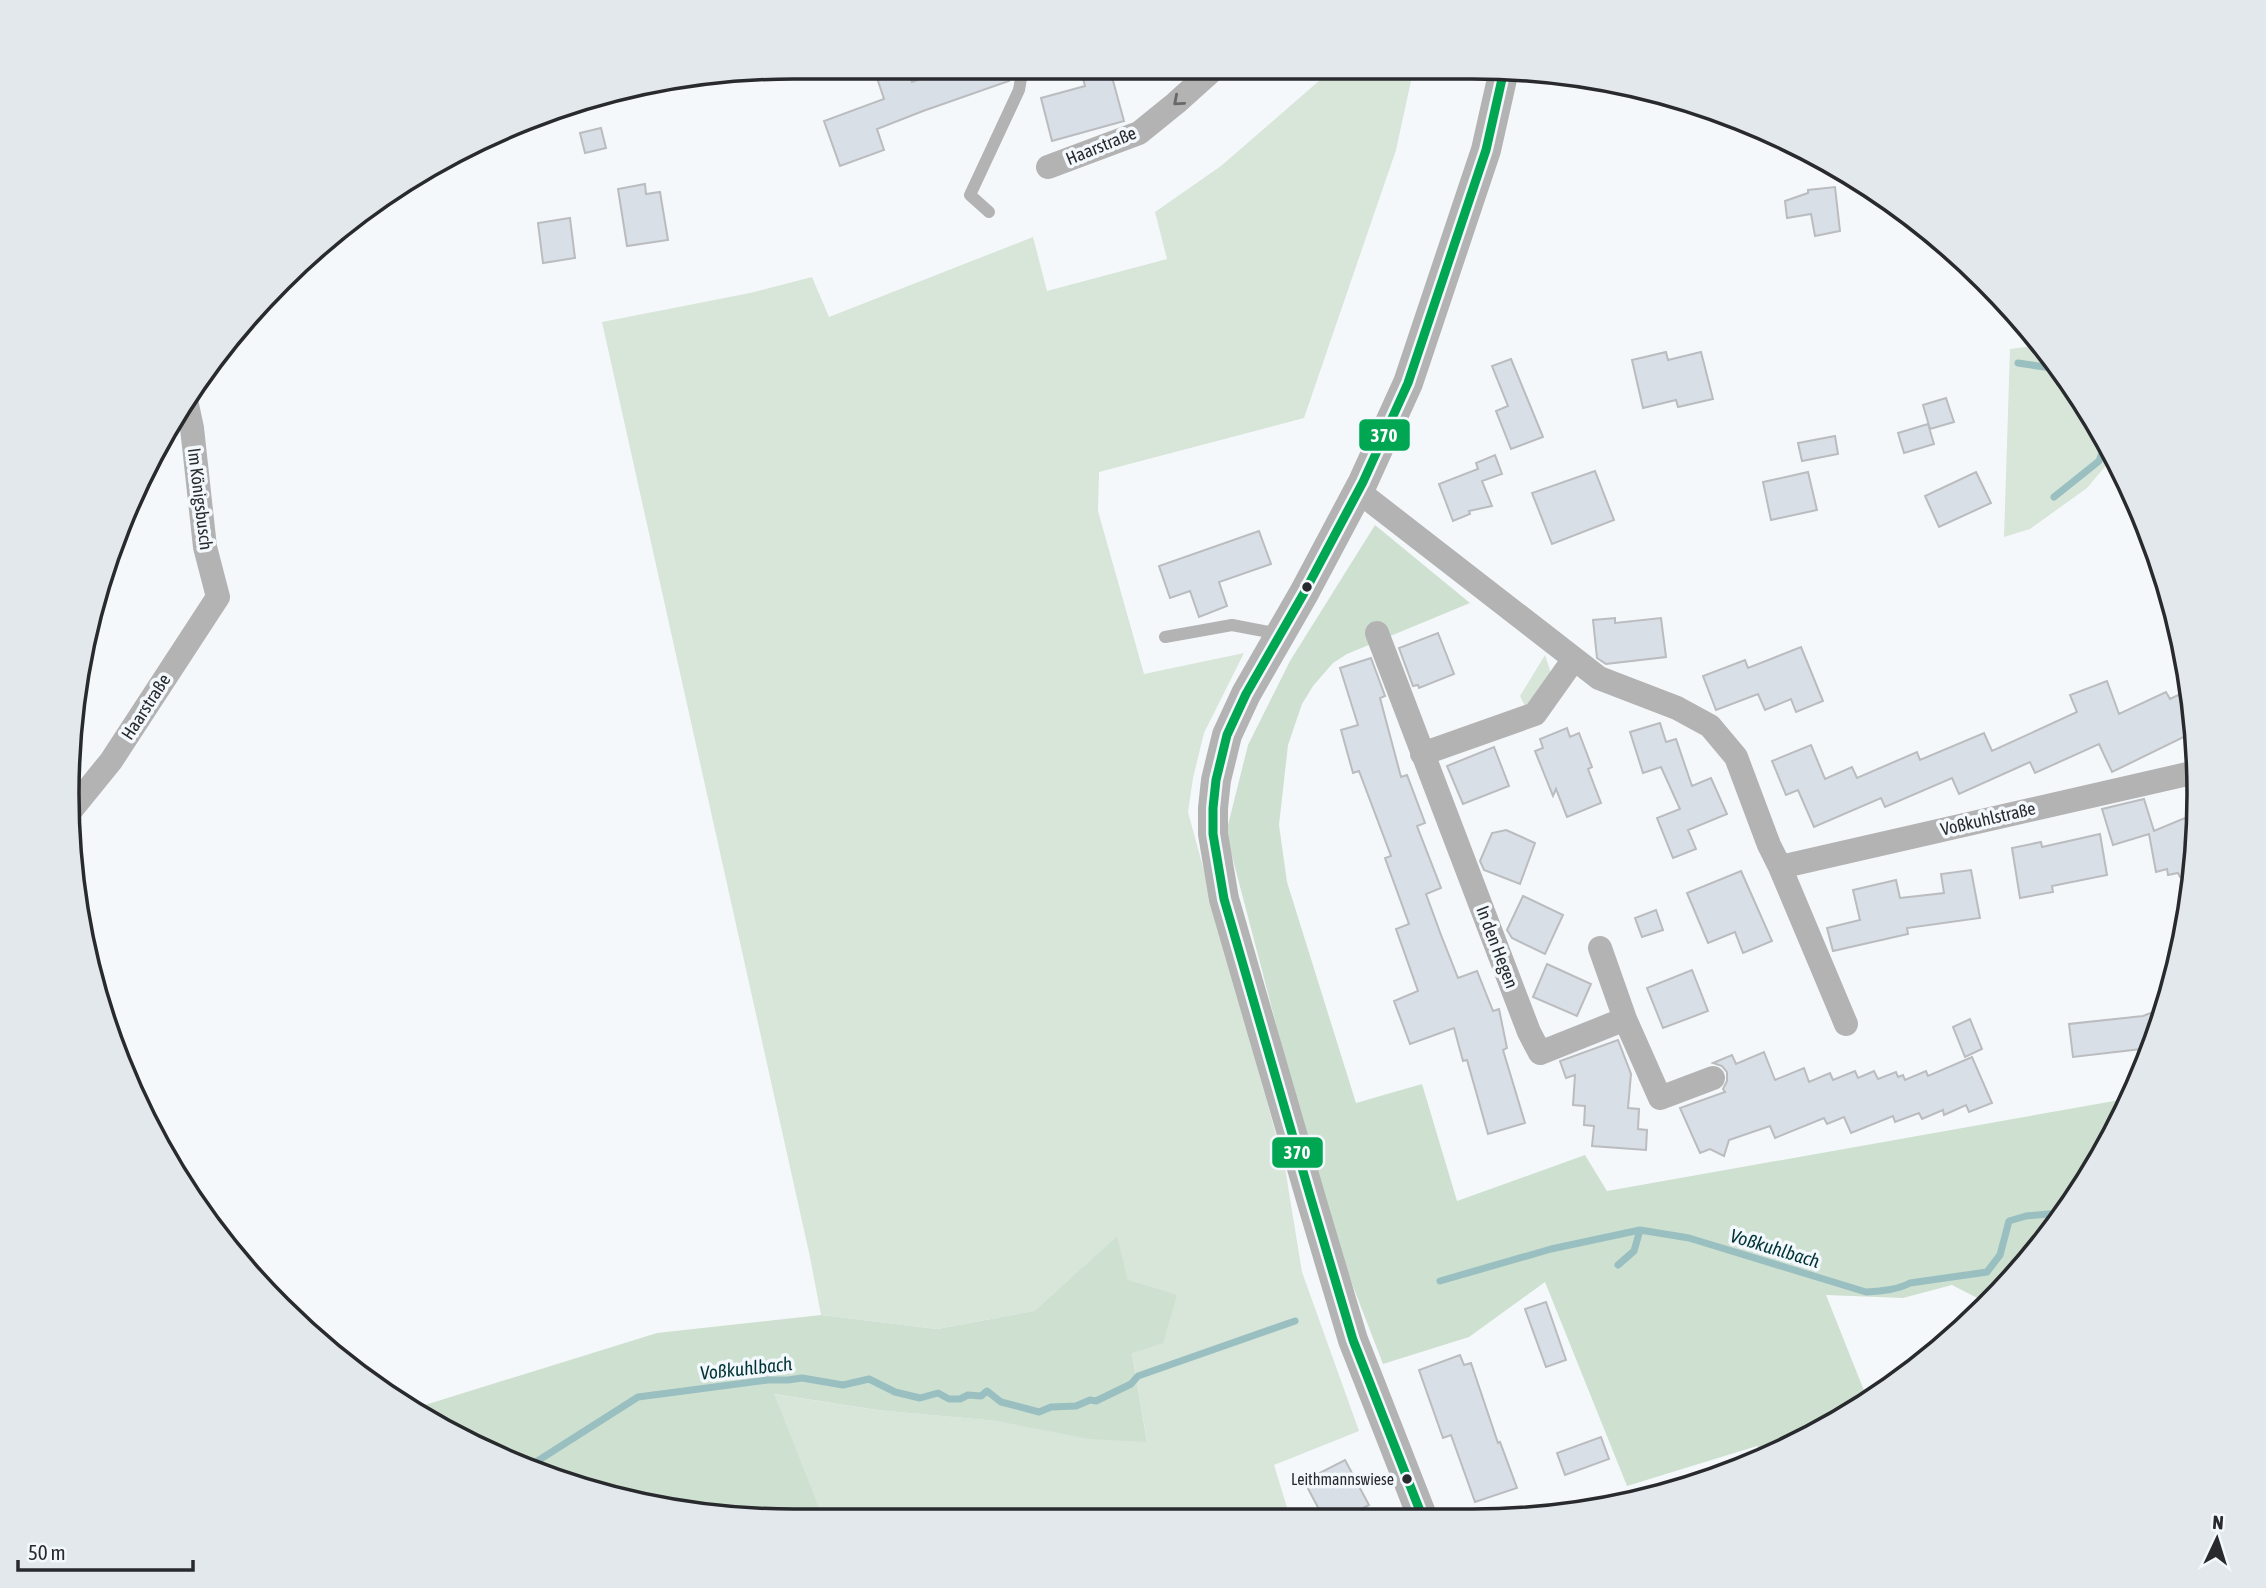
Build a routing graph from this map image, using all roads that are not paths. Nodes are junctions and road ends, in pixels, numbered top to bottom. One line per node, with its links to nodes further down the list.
1 (1021, 79): 5 (lane)
2 (1202, 79): 4 (street, Haarstraße, one-way to 4)
3 (1502, 80): 7 (street)
4 (1048, 167)
5 (989, 212)
6 (189, 413): 8 (street, Im Königsbusch)
7 (1358, 491): 10 (street); 12 (street)
8 (218, 597): 15 (street, Haarstraße)
9 (1377, 633): 13 (street, In den Hegen)
10 (1281, 634): 11 (lane); 21 (street)
11 (1165, 637)
12 (1574, 659): 13 (street); 16 (street)
13 (1422, 754): 18 (street, In den Hegen)
14 (2187, 774): 16 (street, Voßkuhlstraße)
15 (79, 800)
16 (1780, 867): 19 (street)
17 (1600, 948): 18 (street)
18 (1625, 1019): 20 (street)
19 (1846, 1024)
20 (1713, 1078)
21 (1419, 1509)

